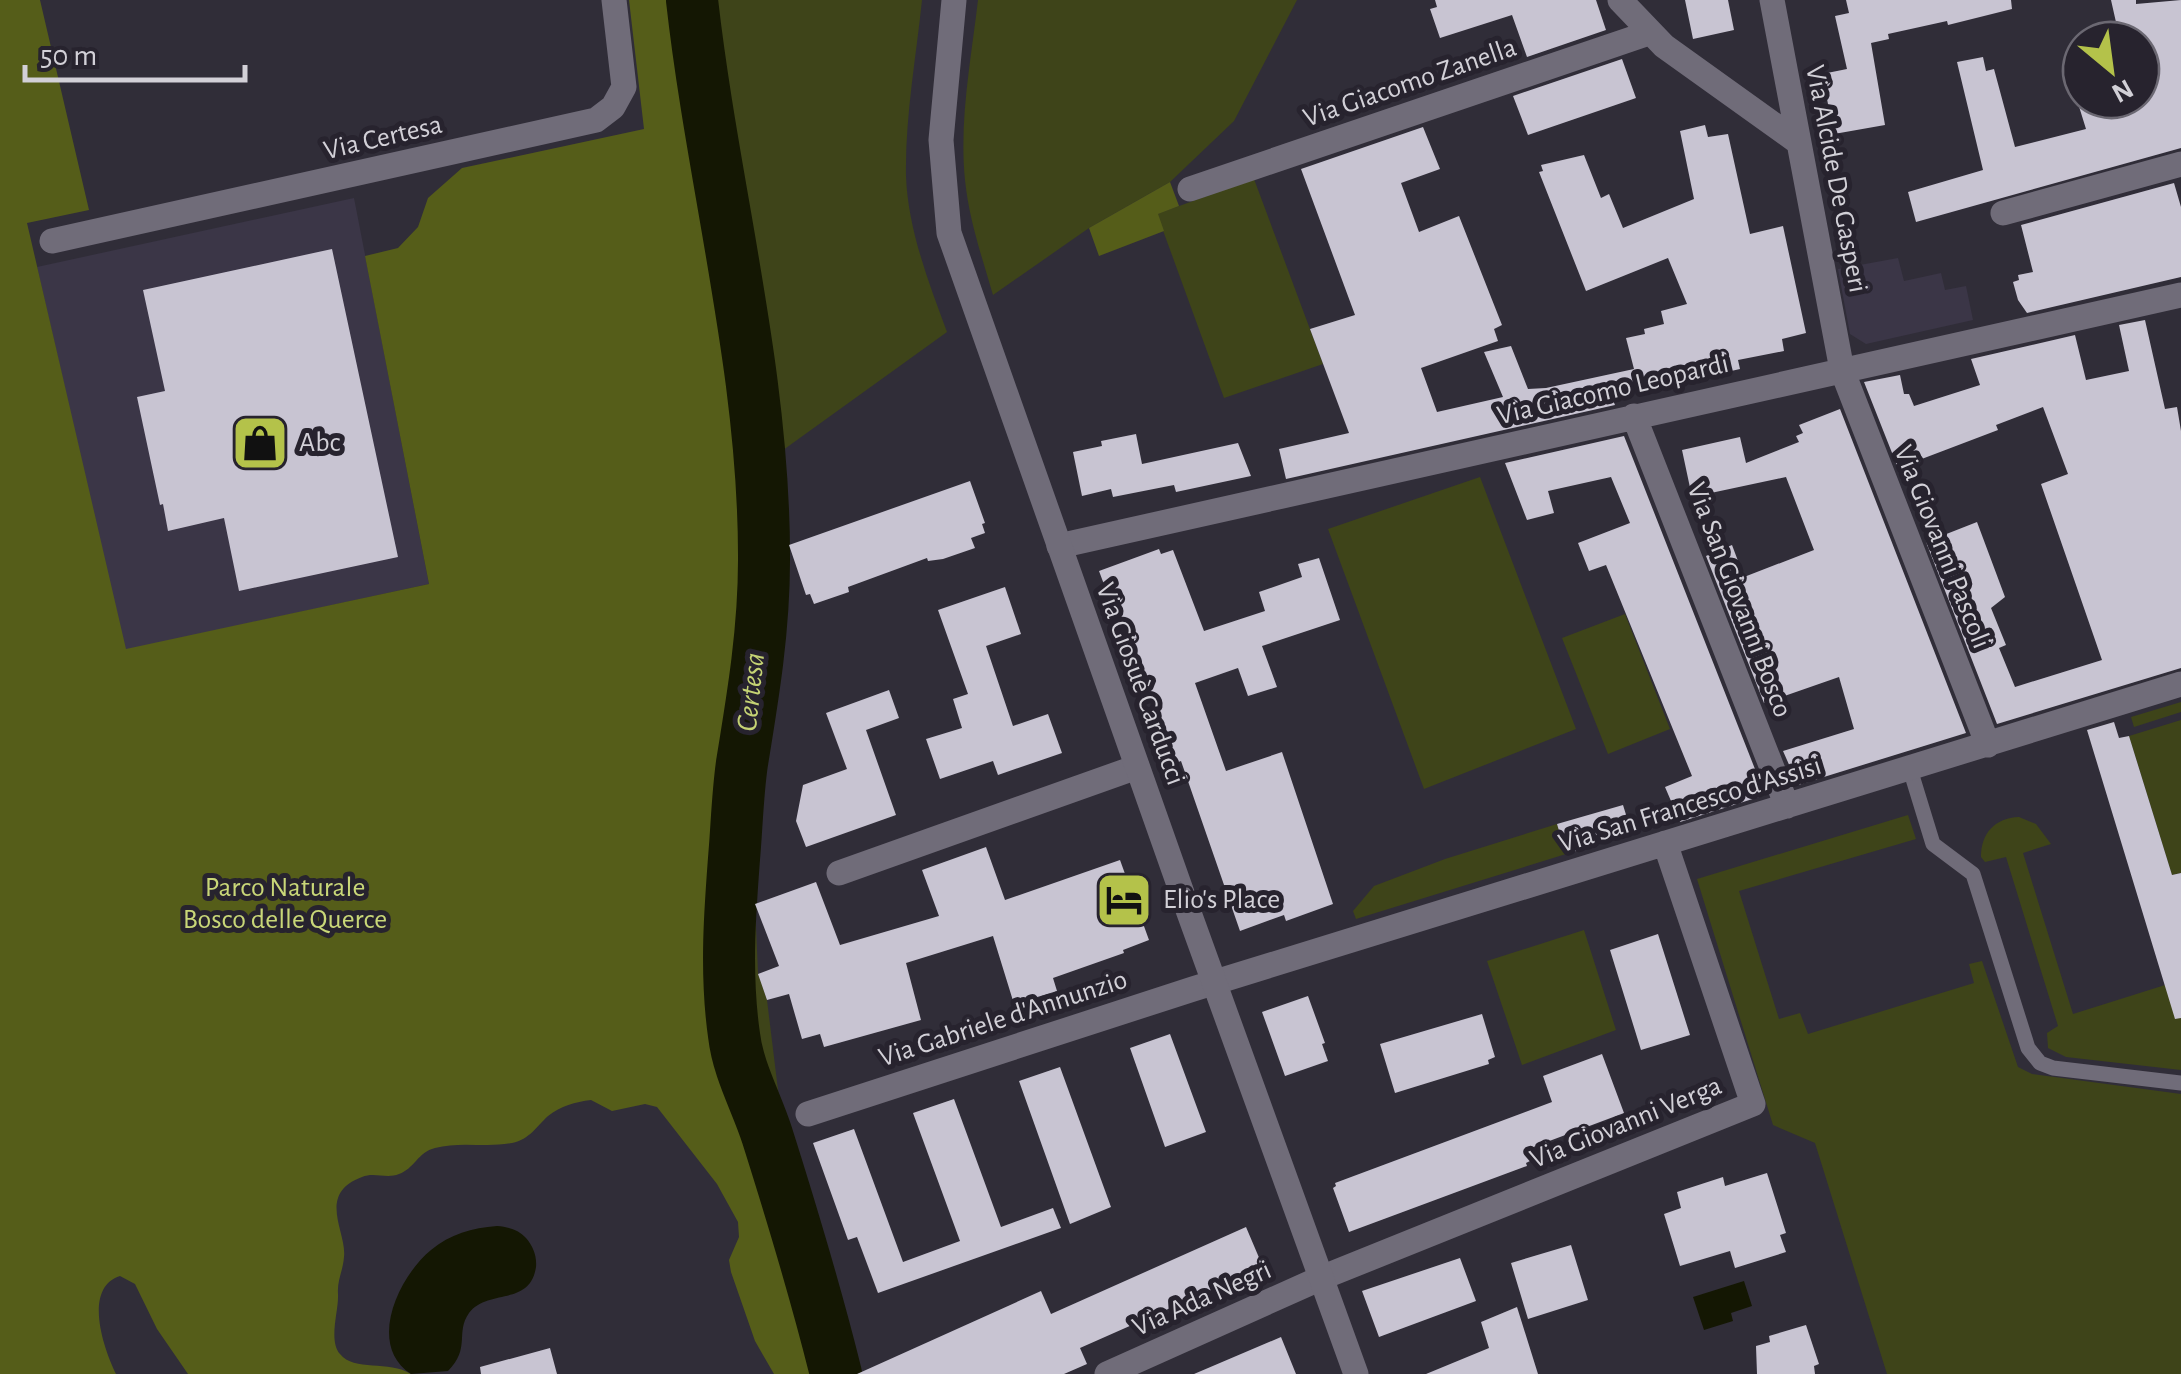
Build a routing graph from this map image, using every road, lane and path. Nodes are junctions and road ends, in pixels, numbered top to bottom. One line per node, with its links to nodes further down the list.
1 (614, 0): 10 (street, Via Certesa)
2 (954, 0): 14 (street, Via Giosuè Carducci)
3 (1620, 0): 5 (street)
4 (1772, 0): 6 (street, Via Alcide De Gasperi)
5 (1649, 34): 6 (street); 8 (street, Via Giacomo Zanella)
6 (1798, 142): 12 (street, Via Alcide De Gasperi)
7 (2181, 164): 9 (street)
8 (1190, 189)
9 (2003, 212)
10 (52, 240)
11 (2181, 295): 12 (street, Via Giacomo Leopardi)
12 (1842, 370): 13 (street, Via Giacomo Leopardi); 16 (street, Via Giovanni Pascoli)
13 (1634, 416): 14 (street, Via Giacomo Leopardi); 19 (street, Via San Giovanni Bosco)
14 (1059, 546): 17 (street, Via Giosuè Carducci)
15 (2181, 684): 16 (street, Via San Francesco d'Assisi)
16 (1988, 745): 18 (street, Via San Francesco d'Assisi)
17 (1137, 767): 21 (street); 22 (street, Via Giosuè Carducci)
18 (1910, 769): 19 (street, Via San Francesco d'Assisi); 23 (lane)
19 (1787, 806): 20 (street, Via San Francesco d'Assisi)
20 (1665, 843): 22 (street, Via San Francesco d'Assisi); 25 (street, Via Giovanni Verga)
21 (840, 874)
22 (1216, 983): 24 (street, Via Gabriele d'Annunzio); 25 (street, Via Giosuè Carducci)
23 (2181, 1083)
24 (808, 1114)
25 (1322, 1278): 26 (street, Via Ada Negri); 27 (street, Via Giosuè Carducci)
26 (1107, 1374)
27 (1356, 1374)

